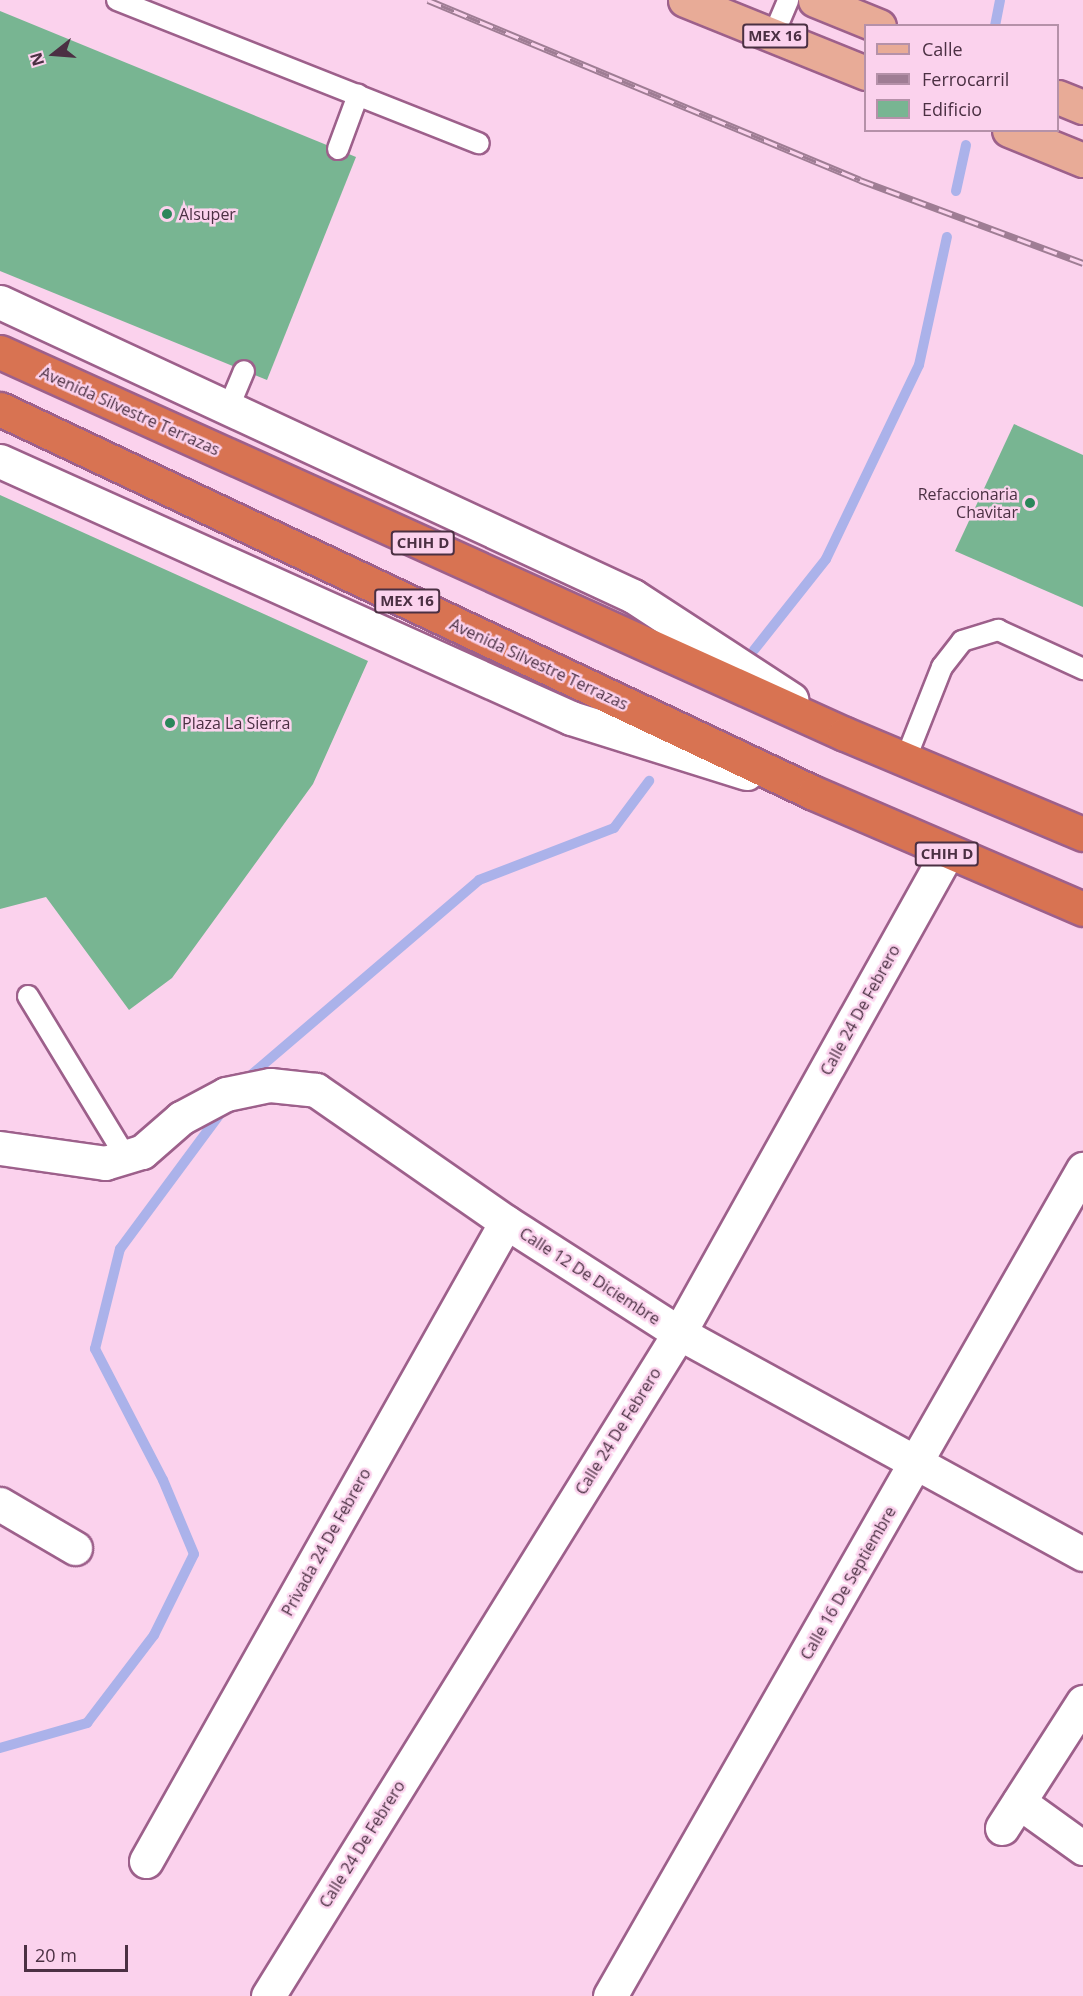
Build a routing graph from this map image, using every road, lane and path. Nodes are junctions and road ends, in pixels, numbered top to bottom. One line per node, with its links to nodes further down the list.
1 (117, 0): 8 (lane)
2 (685, 0): 6 (main road, MEX 16)
3 (788, 0): 6 (lane)
4 (815, 0): 5 (main road)
5 (874, 24)
6 (773, 36): 7 (main road, MEX 16)
7 (864, 72)
8 (358, 94): 12 (lane); 13 (lane)
9 (1059, 97): 10 (main road)
10 (1083, 107)
11 (1015, 132): 14 (main road)
12 (479, 142)
13 (338, 149)
14 (1083, 160)
15 (0, 302): 19 (street, CHIH D)
16 (0, 352): 22 (highway, Avenida Silvestre Terrazas / CHIH D)
17 (244, 370): 19 (lane)
18 (0, 409): 24 (highway, Avenida Silvestre Terrazas / MEX 16)
19 (228, 409): 22 (street, CHIH D)
20 (0, 461): 24 (street, CHIH D)
21 (1083, 669): 23 (lane)
22 (845, 734): 23 (highway, Avenida Silvestre Terrazas / CHIH D)
23 (906, 758): 25 (highway, Avenida Silvestre Terrazas / CHIH D)
24 (814, 793): 26 (highway, Avenida Silvestre Terrazas / CHIH D)
25 (1083, 834)
26 (947, 854): 27 (highway, Avenida Silvestre Terrazas / CHIH D); 33 (street, Calle 24 De Febrero)
27 (1083, 909)
28 (28, 996): 30 (lane)
29 (0, 1149): 30 (street)
30 (116, 1161): 32 (street, Calle 12 De Diciembre)
31 (1083, 1169): 34 (street, Calle 16 De Septiembre)
32 (506, 1222): 33 (street, Calle 12 De Diciembre); 40 (street, Privada 24 De Febrero)
33 (679, 1333): 34 (street, Calle 12 De Diciembre); 41 (street, Calle 24 De Febrero)
34 (918, 1462): 37 (street, Calle 12 De Diciembre); 42 (street, Calle 16 De Septiembre)
35 (0, 1504): 36 (street)
36 (75, 1548)
37 (1083, 1554)
38 (1083, 1702): 39 (street)
39 (1083, 1848)
40 (146, 1861)
41 (268, 1996)
42 (610, 1996)

